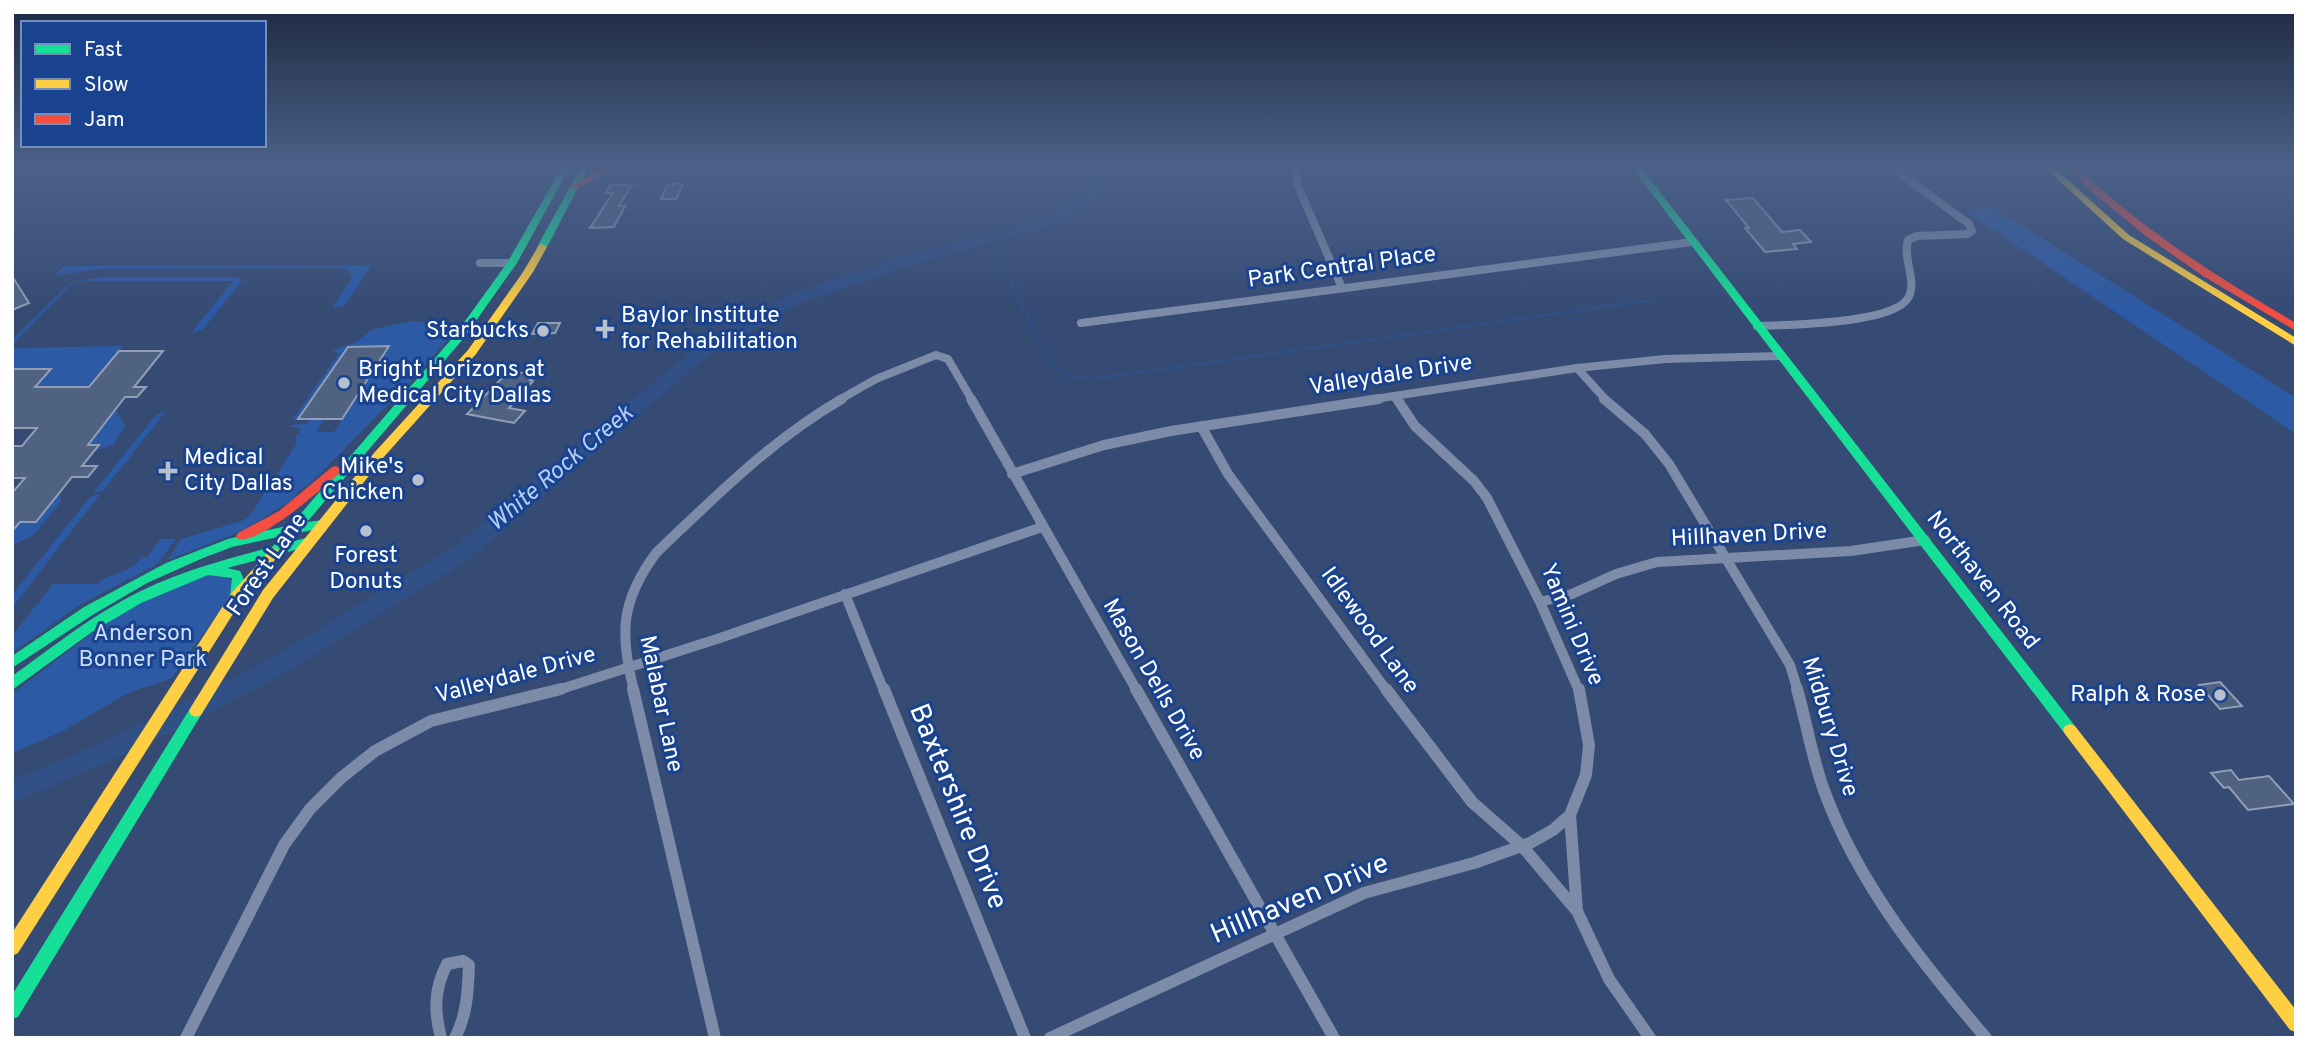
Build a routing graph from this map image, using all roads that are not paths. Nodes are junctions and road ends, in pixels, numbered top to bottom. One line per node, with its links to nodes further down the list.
1 (541, 214): 8 (main road, Forest Lane)
2 (560, 214): 12 (main road, Forest Lane)
3 (1310, 214): 16 (street)
4 (1671, 214): 9 (main road, Northaven Road)
5 (1956, 214): 19 (street)
6 (2099, 214): 15 (main road)
7 (2119, 214): 14 (main road)
8 (529, 236): 11 (main road, Forest Lane); 12 (main road)
9 (1692, 242): 16 (street, Park Central Place); 19 (main road, Northaven Road)
10 (480, 263): 11 (street)
11 (512, 263): 13 (main road, Forest Lane)
12 (528, 272): 13 (main road); 25 (main road, Forest Lane)
13 (504, 276): 17 (main road, Forest Lane)
14 (2219, 282): 15 (main road); 20 (main road)
15 (2204, 286): 21 (main road)
16 (1342, 288): 18 (street, Park Central Place)
17 (487, 299): 25 (main road); 28 (main road, Forest Lane)
18 (1081, 323)
19 (1757, 326): 23 (main road, Northaven Road)
20 (2296, 328)
21 (2296, 343)
22 (929, 356): 29 (street, Mason Dells Drive); 43 (street, Malabar Lane)
23 (1782, 356): 24 (street, Valleydale Drive); 33 (main road, Northaven Road)
24 (1577, 368): 26 (street, Valleydale Drive); 37 (street, Midbury Drive)
25 (449, 380): 30 (main road, Forest Lane)
26 (1395, 396): 27 (street, Valleydale Drive); 41 (street, Yamini Drive)
27 (1201, 426): 29 (street, Valleydale Drive); 46 (street, Idlewood Lane)
28 (363, 447): 32 (main road, Forest Lane); 35 (main road)
29 (1012, 474): 31 (street, Mason Dells Drive)
30 (323, 524): 32 (main road); 34 (main road, Forest Lane)
31 (1042, 527): 39 (street, Valleydale Drive); 48 (street, Mason Dells Drive)
32 (292, 530): 35 (main road); 36 (main road, Forest Lane)
33 (1925, 540): 37 (street, Hillhaven Drive); 51 (main road, Northaven Road)
34 (309, 542): 36 (main road); 50 (main road, Forest Lane)
35 (229, 544): 42 (main road)
36 (275, 550): 38 (main road); 40 (main road, Forest Lane)
37 (1727, 558): 41 (street, Hillhaven Drive); 60 (street, Midbury Drive)
38 (156, 590): 40 (main road); 44 (main road)
39 (845, 594): 43 (street, Valleydale Drive); 56 (street, Baxtershire Drive)
40 (235, 599): 49 (main road, Forest Lane)
41 (1540, 602): 45 (street, Yamini Drive)
42 (12, 663)
43 (628, 667): 52 (street, Valleydale Drive); 55 (street, Malabar Lane)
44 (14, 682)
45 (1570, 815): 46 (street, Hillhaven Drive); 47 (street, Yamini Drive)
46 (1522, 846): 47 (street, Yamini Drive); 48 (street, Hillhaven Drive)
47 (1577, 911): 59 (street, Yamini Drive)
48 (1275, 936): 57 (street, Hillhaven Drive); 58 (street, Mason Dells Drive)
49 (12, 948)
50 (12, 1011)
51 (2296, 1024)
52 (186, 1038)
53 (441, 1038): 54 (street)
54 (455, 1038)
55 (715, 1038)
56 (1024, 1038)
57 (1050, 1038)
58 (1334, 1038)
59 (1650, 1038)
60 (1986, 1038)

